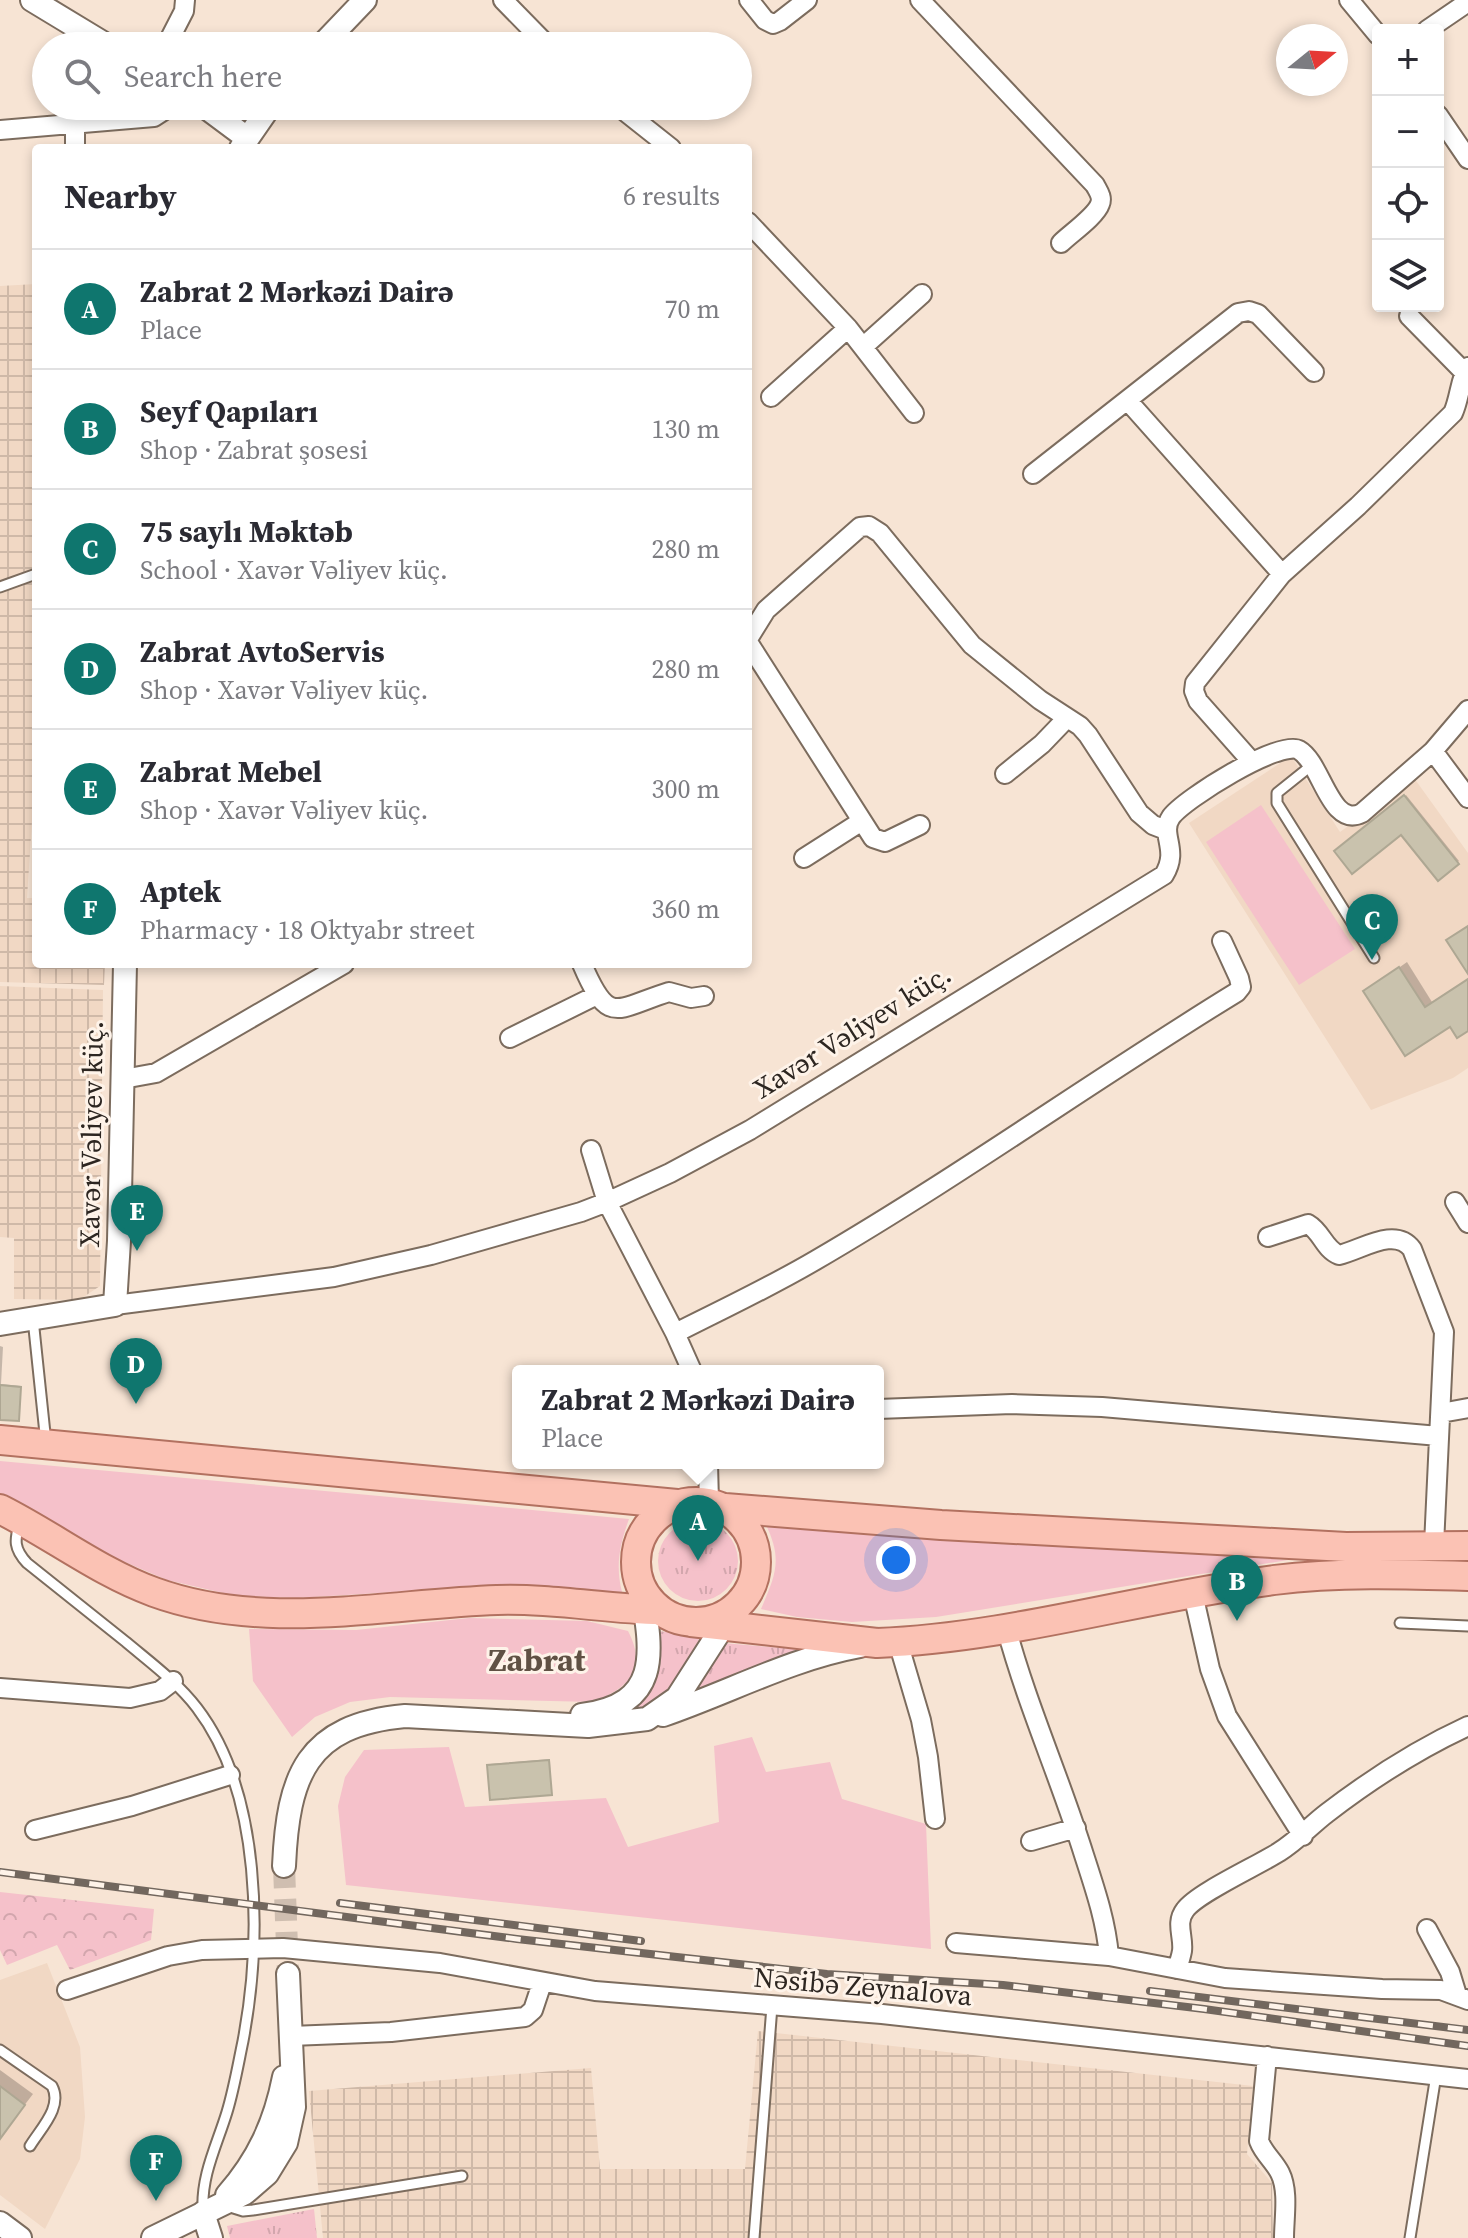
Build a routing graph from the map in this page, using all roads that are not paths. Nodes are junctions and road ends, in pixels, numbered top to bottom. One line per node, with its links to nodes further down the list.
1 (32, 0): 12 (street)
2 (185, 0): 13 (street)
3 (365, 0): 14 (street)
4 (503, 0): 15 (street)
5 (749, 0): 6 (street)
6 (807, 0)
7 (920, 0): 28 (street)
8 (1349, 0): 11 (street)
9 (1468, 2): 10 (street)
10 (1436, 24)
11 (1372, 28)
12 (85, 32)
13 (173, 32)
14 (334, 32)
15 (534, 32)
16 (124, 120): 21 (street)
17 (219, 120): 23 (street)
18 (260, 120): 23 (street)
19 (636, 120): 25 (street)
20 (1444, 124): 26 (street)
21 (75, 125): 22 (street); 24 (street)
22 (0, 130)
23 (244, 143)
24 (75, 144)
25 (666, 144)
26 (1468, 159)
27 (752, 226): 31 (street)
28 (1061, 243)
29 (922, 294): 32 (street)
30 (1409, 316): 33 (street)
31 (848, 328): 32 (street); 35 (street)
32 (864, 346): 37 (street)
33 (1466, 369): 39 (street)
34 (1314, 372): 36 (street)
35 (771, 397)
36 (1128, 401): 38 (street); 39 (street)
37 (914, 413)
38 (1033, 474)
39 (1282, 574): 47 (street)
40 (32, 575): 41 (lane)
41 (0, 587)
42 (752, 634): 45 (street)
43 (752, 647): 51 (street)
44 (1468, 710): 46 (street)
45 (1067, 718): 49 (street); 53 (street)
46 (1433, 751): 48 (street); 50 (street)
47 (1252, 762): 48 (street); 53 (street)
48 (1312, 765): 56 (lane)
49 (1005, 774)
50 (1468, 798)
51 (862, 821): 52 (street); 54 (street)
52 (920, 825)
53 (1166, 830): 65 (street, Xavər Vəliyev küç.)
54 (804, 858)
55 (1222, 941): 72 (street)
56 (1374, 958)
57 (125, 968): 63 (street, Xavər Vəliyev küç.)
58 (337, 968): 63 (street)
59 (584, 968): 60 (street)
60 (595, 996): 61 (street); 62 (street)
61 (704, 996)
62 (510, 1038)
63 (123, 1079): 69 (street, Xavər Vəliyev küç.)
64 (591, 1150): 65 (street)
65 (607, 1202): 69 (street, Xavər Vəliyev küç.); 72 (street)
66 (1455, 1202): 67 (street)
67 (1468, 1223)
68 (1268, 1237): 76 (street)
69 (115, 1305): 70 (street, Xavər Vəliyev küç.)
70 (33, 1319): 71 (street, Xavər Vəliyev küç.); 79 (lane)
71 (0, 1324)
72 (675, 1333): 73 (street)
73 (689, 1365)
74 (1468, 1408): 76 (street)
75 (884, 1409): 77 (street)
76 (1441, 1413): 77 (street)
77 (1439, 1436): 84 (street)
78 (0, 1440): 79 (main road)
79 (46, 1444): 81 (main road)
80 (709, 1469): 82 (street)
81 (677, 1504): 82 (main road); 88 (main road)
82 (717, 1506): 84 (main road); 89 (main road)
83 (11, 1514): 88 (main road); 94 (lane)
84 (1434, 1545): 85 (main road)
85 (1468, 1546)
86 (1468, 1576): 87 (main road)
87 (1193, 1594): 92 (main road); 103 (street)
88 (649, 1602): 89 (main road); 97 (street)
89 (730, 1616): 93 (main road); 96 (street)
90 (1400, 1623): 91 (lane)
91 (1468, 1626)
92 (1006, 1627): 93 (main road); 101 (street)
93 (887, 1643): 96 (street); 100 (street)
94 (173, 1681): 95 (street); 99 (lane)
95 (0, 1688)
96 (647, 1719): 97 (street)
97 (537, 1721): 105 (street)
98 (1468, 1726): 103 (street)
99 (230, 1775): 102 (street); 108 (lane)
100 (935, 1819)
101 (1076, 1828): 104 (street); 109 (street)
102 (35, 1830)
103 (1303, 1836): 110 (street)
104 (1031, 1841)
105 (284, 1866)
106 (1427, 1929): 114 (street)
107 (956, 1943): 109 (street)
108 (253, 1949): 112 (street, Nəsibə Zeynalova); 113 (street, Nəsibə Zeynalova); 123 (lane)
109 (1109, 1956): 110 (street)
110 (1177, 1969): 114 (street)
111 (288, 1974): 116 (street)
112 (542, 1983): 115 (street, Nəsibə Zeynalova); 116 (street)
113 (67, 1990)
114 (1463, 1998)
115 (772, 2006): 118 (street, Nəsibə Zeynalova); 126 (lane)
116 (291, 2036): 123 (street)
117 (0, 2050): 121 (lane)
118 (1267, 2056): 119 (street, Nəsibə Zeynalova); 127 (street)
119 (1436, 2075): 120 (street, Nəsibə Zeynalova); 128 (lane)
120 (1468, 2079)
121 (30, 2146)
122 (462, 2176): 123 (lane)
123 (212, 2208): 124 (street); 125 (street)
124 (153, 2238)
125 (211, 2238)
126 (754, 2238)
127 (1284, 2238)
128 (1410, 2238)

